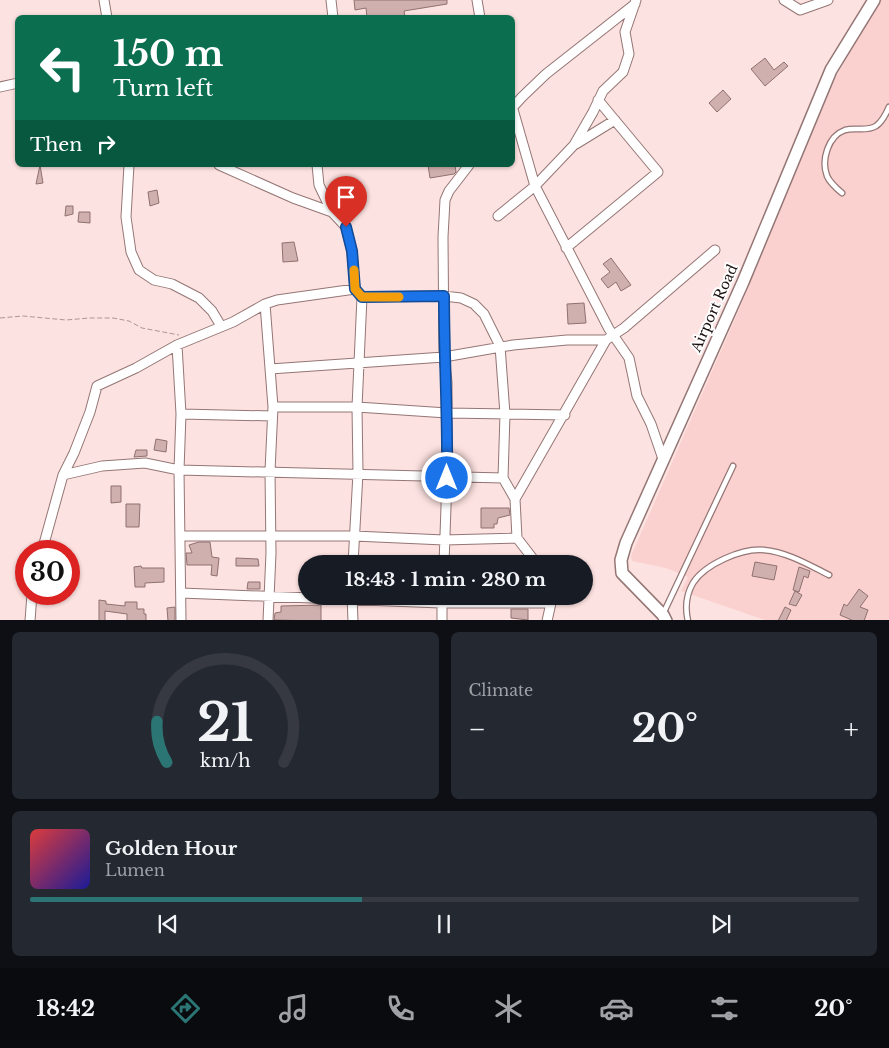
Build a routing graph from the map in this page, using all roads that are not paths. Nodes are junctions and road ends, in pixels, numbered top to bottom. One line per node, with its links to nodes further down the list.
1 (104, 0): 8 (street)
2 (331, 0): 9 (street)
3 (477, 0): 10 (street)
4 (784, 0): 5 (street)
5 (828, 0)
6 (874, 0): 46 (street, Airport Road)
7 (636, 1): 13 (street); 14 (street)
8 (106, 15)
9 (333, 15)
10 (480, 15)
11 (15, 84): 12 (street)
12 (0, 88)
13 (598, 100): 17 (street); 18 (street)
14 (515, 105)
15 (889, 107): 24 (lane)
16 (515, 114): 23 (street)
17 (614, 120): 18 (street); 27 (street)
18 (574, 145): 23 (street)
19 (129, 167): 33 (street)
20 (223, 167): 25 (street)
21 (317, 167): 25 (street)
22 (467, 167): 30 (street)
23 (535, 186): 26 (street); 27 (street)
24 (842, 194)
25 (332, 212): 29 (street)
26 (498, 216)
27 (566, 248): 34 (street)
28 (715, 250): 34 (street)
29 (355, 289): 31 (street); 32 (street)
30 (444, 296): 31 (street); 36 (street); 37 (street)
31 (362, 297): 38 (street)
32 (265, 304): 33 (street); 39 (street)
33 (221, 326): 35 (street)
34 (610, 338): 36 (street); 45 (street); 46 (street)
35 (177, 345): 43 (street); 51 (street)
36 (500, 346): 37 (street); 44 (street)
37 (444, 357): 38 (street); 42 (street)
38 (359, 364): 39 (street); 40 (street)
39 (270, 370): 41 (street)
40 (357, 407): 41 (street); 42 (street); 50 (street)
41 (273, 412): 43 (street); 49 (street)
42 (448, 413): 44 (street); 52 (street)
43 (181, 414): 48 (street)
44 (505, 414): 45 (street); 53 (street)
45 (565, 415): 54 (street)
46 (664, 459): 72 (street, Airport Road)
47 (733, 466): 72 (lane)
48 (179, 470): 49 (street); 51 (street); 55 (street)
49 (270, 471): 50 (street); 56 (street)
50 (358, 474): 52 (street); 57 (street)
51 (63, 475): 59 (street)
52 (447, 478): 53 (street); 60 (street)
53 (503, 478): 54 (street)
54 (515, 499): 58 (street)
55 (180, 536): 56 (street); 65 (street)
56 (270, 536): 57 (street); 66 (street)
57 (354, 536): 60 (street); 61 (street)
58 (517, 538): 60 (street); 63 (street)
59 (45, 540)
60 (444, 540): 62 (street)
61 (353, 555)
62 (444, 555)
63 (530, 555)
64 (829, 575): 79 (lane)
65 (181, 593): 66 (street); 74 (street)
66 (268, 596): 67 (street); 75 (street)
67 (298, 597)
68 (31, 605): 73 (street)
69 (352, 605): 76 (street)
70 (442, 605): 77 (street)
71 (549, 605): 78 (street)
72 (664, 618)
73 (30, 620)
74 (181, 620)
75 (268, 620)
76 (353, 620)
77 (442, 620)
78 (547, 620)
79 (688, 620)

